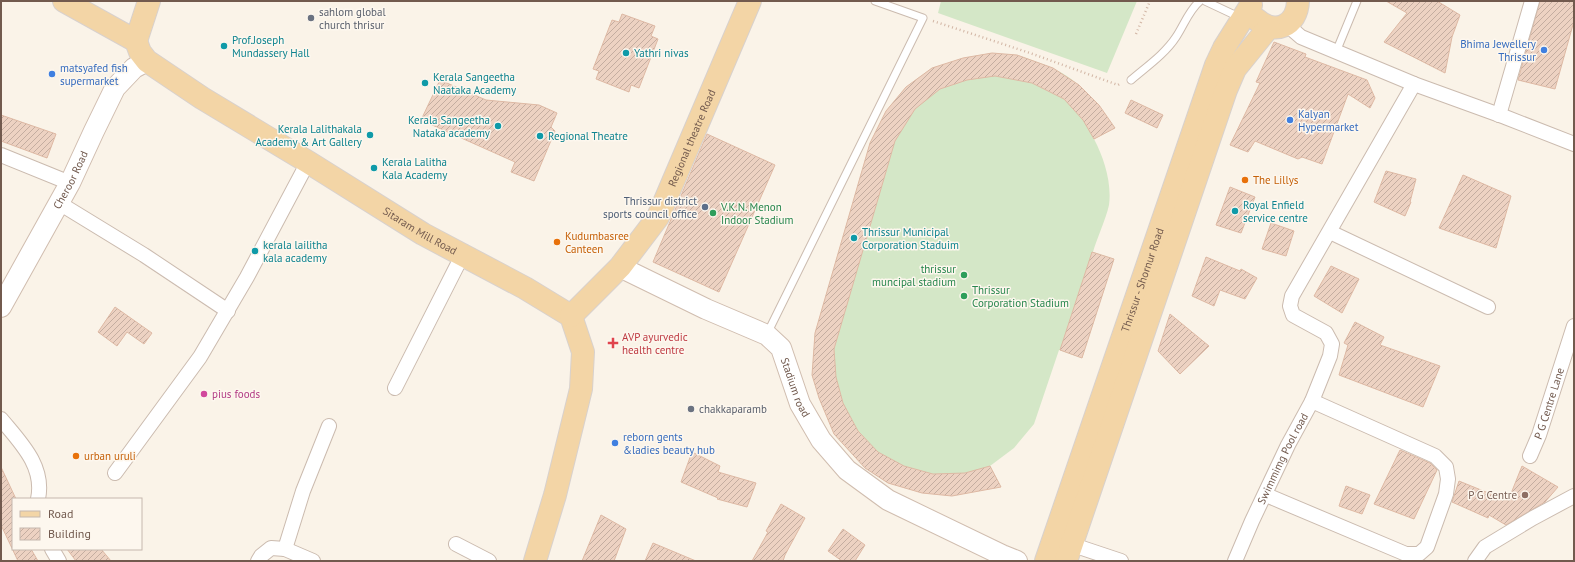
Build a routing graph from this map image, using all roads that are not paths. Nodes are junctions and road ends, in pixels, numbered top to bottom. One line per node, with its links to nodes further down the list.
1 (64, 1): 12 (main road)
2 (149, 1): 12 (main road)
3 (750, 1): 25 (main road, Regional theatre Road)
4 (875, 1): 31 (lane)
5 (1200, 1): 15 (lane)
6 (1205, 1): 10 (lane)
7 (1298, 1): 11 (main road)
8 (1357, 1): 13 (lane)
9 (1532, 1): 17 (street)
10 (1248, 8): 11 (main road); 42 (main road, Thrissur - Shornur Road)
11 (1277, 26): 13 (street); 42 (main road)
12 (136, 41): 14 (main road, Sitaram Mill Road)
13 (1336, 52): 16 (street)
14 (147, 61): 20 (main road, Sitaram Mill Road); 21 (main road, Cheroor Road)
15 (1131, 80)
16 (1414, 84): 17 (street); 23 (street)
17 (1499, 115): 18 (street)
18 (1574, 144)
19 (1, 155): 21 (street)
20 (308, 162): 24 (main road, Sitaram Mill Road); 28 (street)
21 (70, 183): 22 (main road, Cheroor Road)
22 (59, 203): 26 (main road, Cheroor Road); 28 (street)
23 (1330, 232): 27 (street); 33 (street, Swimmimg Pool road)
24 (462, 254): 29 (main road, Sitaram Mill Road); 32 (street)
25 (620, 267): 29 (main road); 31 (main road, Stadium road)
26 (1, 307)
27 (1488, 307)
28 (228, 310): 37 (street)
29 (571, 316): 50 (main road)
30 (1574, 326): 36 (street, P G Centre Lane)
31 (767, 334): 45 (main road, Stadium road)
32 (395, 388)
33 (1312, 401): 38 (street, Swimmimg Pool road); 38 (street)
34 (1, 418): 40 (street)
35 (329, 426): 43 (street)
36 (1530, 456)
37 (115, 473)
38 (1266, 495): 53 (street, Swimmimg Pool road)
39 (1574, 496): 54 (street)
40 (38, 498)
41 (456, 544): 49 (street)
42 (1064, 548): 51 (main road, Thrissur - Shornur Road); 52 (street)
43 (285, 549): 47 (street); 48 (street)
44 (53, 550): 46 (street)
45 (1006, 559)
46 (59, 561)
47 (258, 561)
48 (313, 561)
49 (490, 561)
50 (536, 561)
51 (1046, 561)
52 (1121, 561)
53 (1235, 561)
54 (1475, 561)

